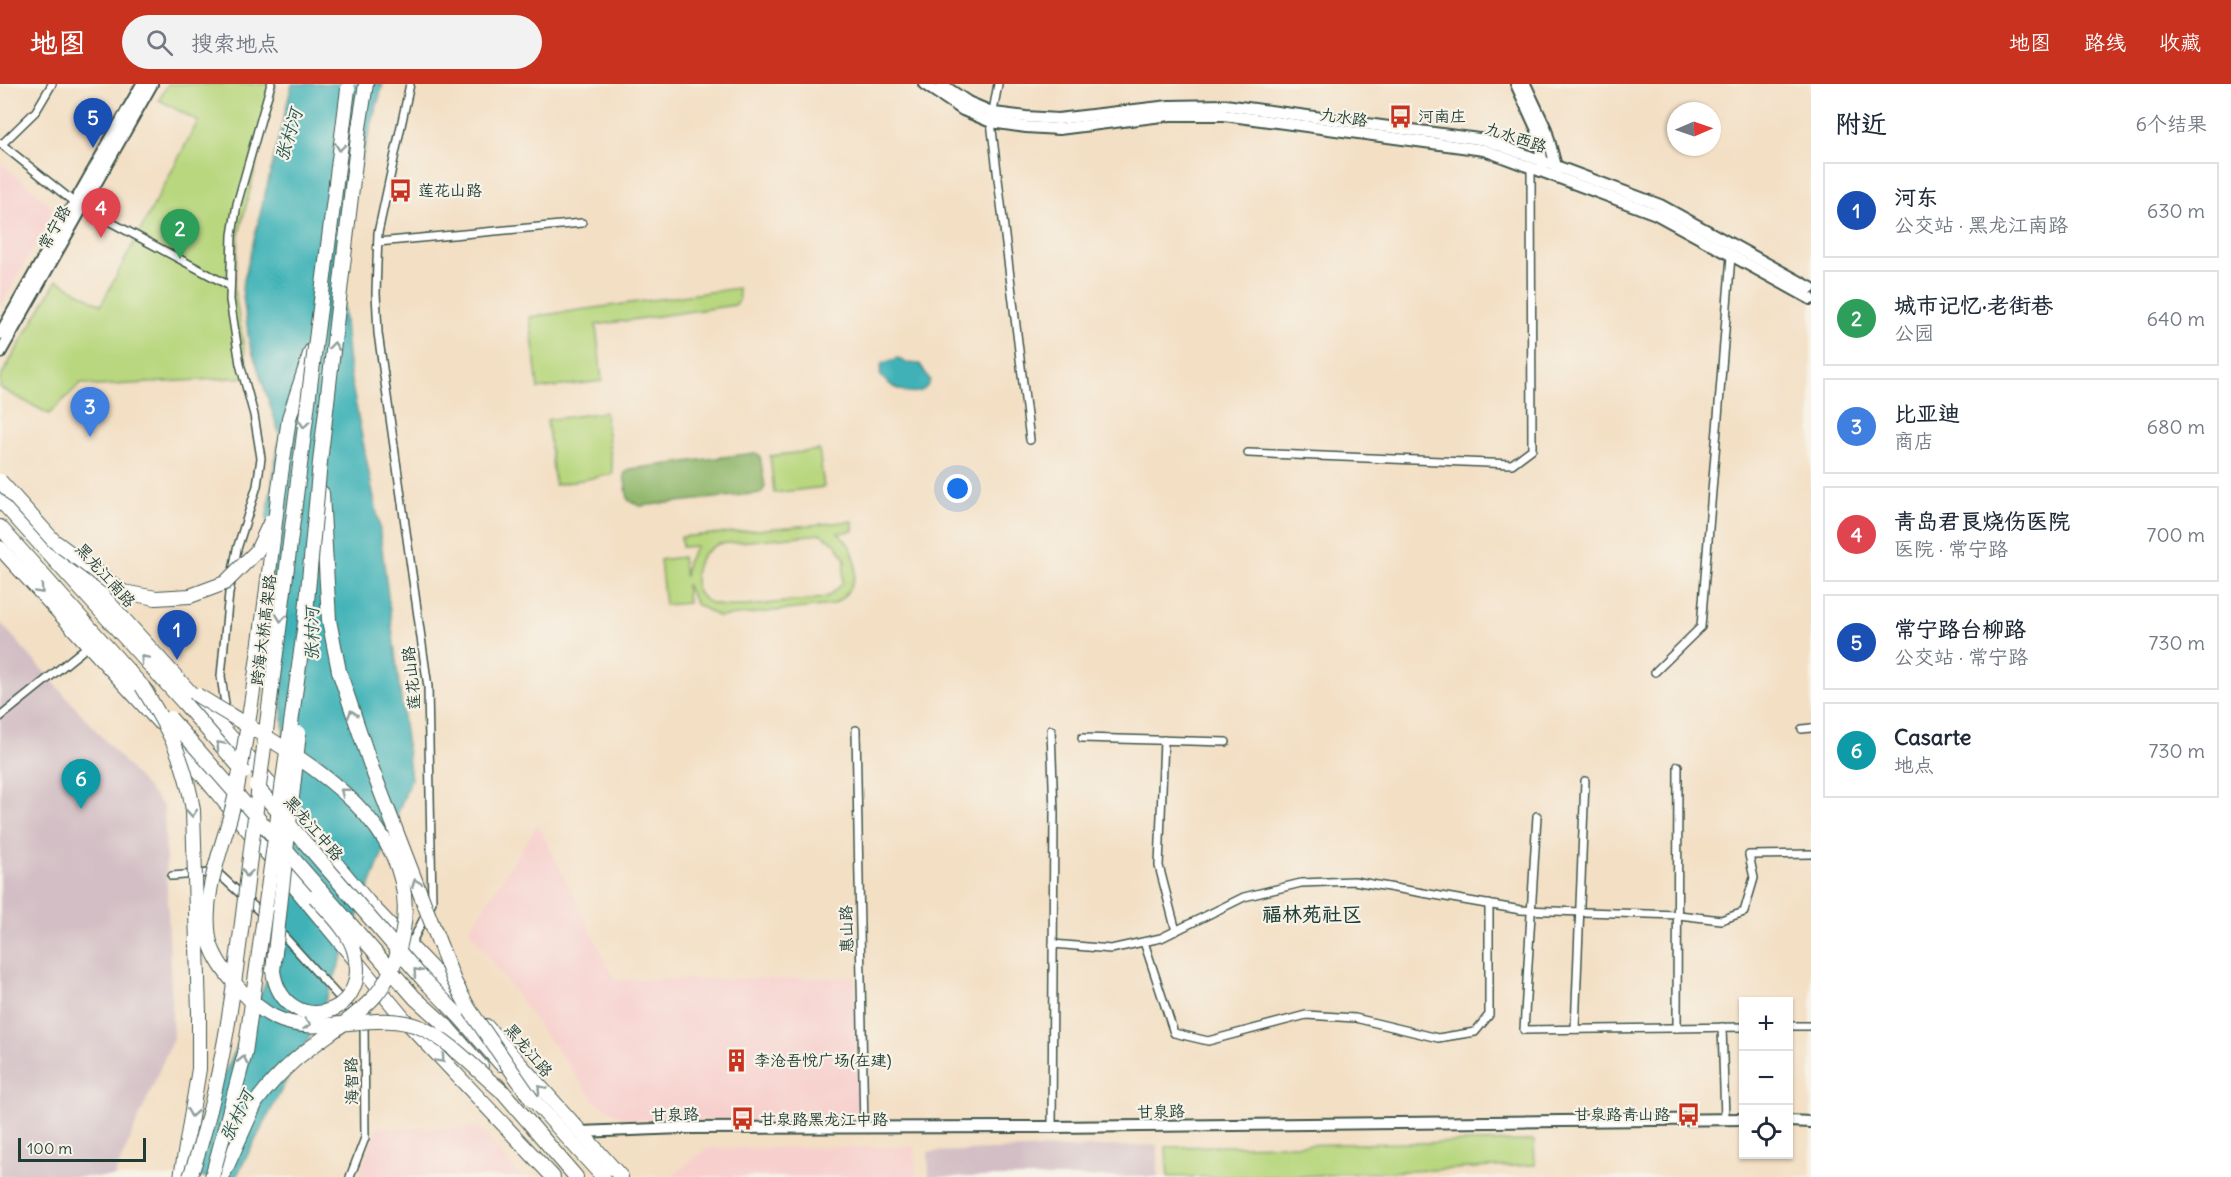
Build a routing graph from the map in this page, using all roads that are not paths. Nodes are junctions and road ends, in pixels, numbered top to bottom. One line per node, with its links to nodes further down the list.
1 (52, 84): 14 (street)
2 (142, 84): 18 (main road, 常宁路)
3 (152, 84): 18 (main road, 常宁路)
4 (271, 84): 22 (street)
5 (348, 84): 26 (highway, 跨海大桥高架路, one-way to 26, bridge)
6 (366, 84): 30 (highway, one-way to 6, bridge)
7 (410, 84): 20 (street, 莲花山路)
8 (924, 84): 13 (main road, 九水路)
9 (941, 84): 13 (main road, 九水西路)
10 (998, 84): 13 (street)
11 (1516, 84): 16 (main road)
12 (1525, 84): 17 (main road)
13 (993, 118): 15 (main road, 九水路); 16 (main road, 九水西路); 28 (street)
14 (1, 144): 18 (street)
15 (1531, 167): 16 (main road, 九水路); 29 (street)
16 (1543, 167): 17 (main road, 九水西路)
17 (1556, 172): 21 (main road); 23 (main road, 九水西路)
18 (80, 204): 22 (street); 25 (main road, 常宁路); 27 (main road, 常宁路)
19 (582, 223): 20 (street)
20 (378, 242): 64 (street, 莲花山路)
21 (1731, 256): 24 (main road); 39 (street)
22 (230, 285): 43 (street)
23 (1811, 288)
24 (1811, 299)
25 (0, 334)
26 (314, 343): 32 (highway, bridge); 84 (highway, 跨海大桥高架路, one-way to 84, bridge)
27 (0, 353)
28 (1030, 440)
29 (1248, 453)
30 (320, 462): 37 (highway, bridge); 74 (highway, one-way to 30, bridge)
31 (0, 481): 35 (highway, bridge); 43 (highway, 黑龙江南路)
32 (278, 496): 35 (highway, bridge); 73 (highway, one-way to 73, bridge)
33 (0, 500): 74 (highway, 黑龙江中路, one-way to 33, bridge)
34 (0, 527): 40 (highway)
35 (54, 541): 86 (highway, one-way to 35, bridge)
36 (0, 548): 38 (highway, one-way to 38)
37 (305, 623): 53 (highway, bridge); 85 (highway, one-way to 37, bridge)
38 (88, 646): 41 (street); 65 (highway, bridge)
39 (1655, 672)
40 (142, 686): 53 (highway, bridge); 83 (highway, one-way to 83, bridge)
41 (0, 717)
42 (1811, 728): 44 (street)
43 (222, 729): 50 (highway, 黑龙江南路)
44 (1802, 729)
45 (856, 730): 80 (street, 惠山路)
46 (1051, 730): 63 (street)
47 (1082, 738): 48 (street)
48 (1164, 740): 49 (street); 61 (street)
49 (1226, 742)
50 (237, 744): 64 (highway, 黑龙江中路, bridge)
51 (1678, 766): 60 (street)
52 (1585, 780): 59 (street)
53 (248, 804): 73 (highway, bridge)
54 (1537, 816): 58 (street)
55 (1811, 854): 60 (street)
56 (172, 876): 66 (street, bridge)
57 (1489, 904): 58 (street); 61 (street); 62 (street)
58 (1532, 910): 59 (street); 72 (street)
59 (1580, 912): 60 (street); 72 (street)
60 (1678, 915): 71 (street)
61 (1176, 931): 62 (street)
62 (1144, 942): 63 (street)
63 (1053, 944): 79 (street)
64 (410, 947): 65 (street, 莲花山路); 81 (highway, 黑龙江路, one-way to 64)
65 (375, 984): 66 (street, 海智路); 88 (highway, one-way to 88)
66 (364, 1025): 87 (street, 海智路)
67 (1793, 1026): 68 (street)
68 (1811, 1026)
69 (1722, 1027): 70 (street); 71 (street); 75 (street)
70 (1739, 1027)
71 (1677, 1028): 72 (street)
72 (1575, 1029)
73 (504, 1093): 82 (highway)
74 (532, 1100): 89 (highway, 黑龙江中路)
75 (1725, 1118): 76 (main road, 甘泉路); 79 (main road, 甘泉路)
76 (1739, 1119)
77 (1793, 1121): 78 (main road)
78 (1811, 1122)
79 (1052, 1127): 80 (main road, 甘泉路)
80 (864, 1128): 81 (main road, 甘泉路)
81 (580, 1132): 90 (highway, 黑龙江路)
82 (573, 1173)
83 (181, 1177)
84 (190, 1177)
85 (212, 1177)
86 (222, 1177)
87 (350, 1177)
88 (553, 1177)
89 (603, 1177)
90 (621, 1177)

